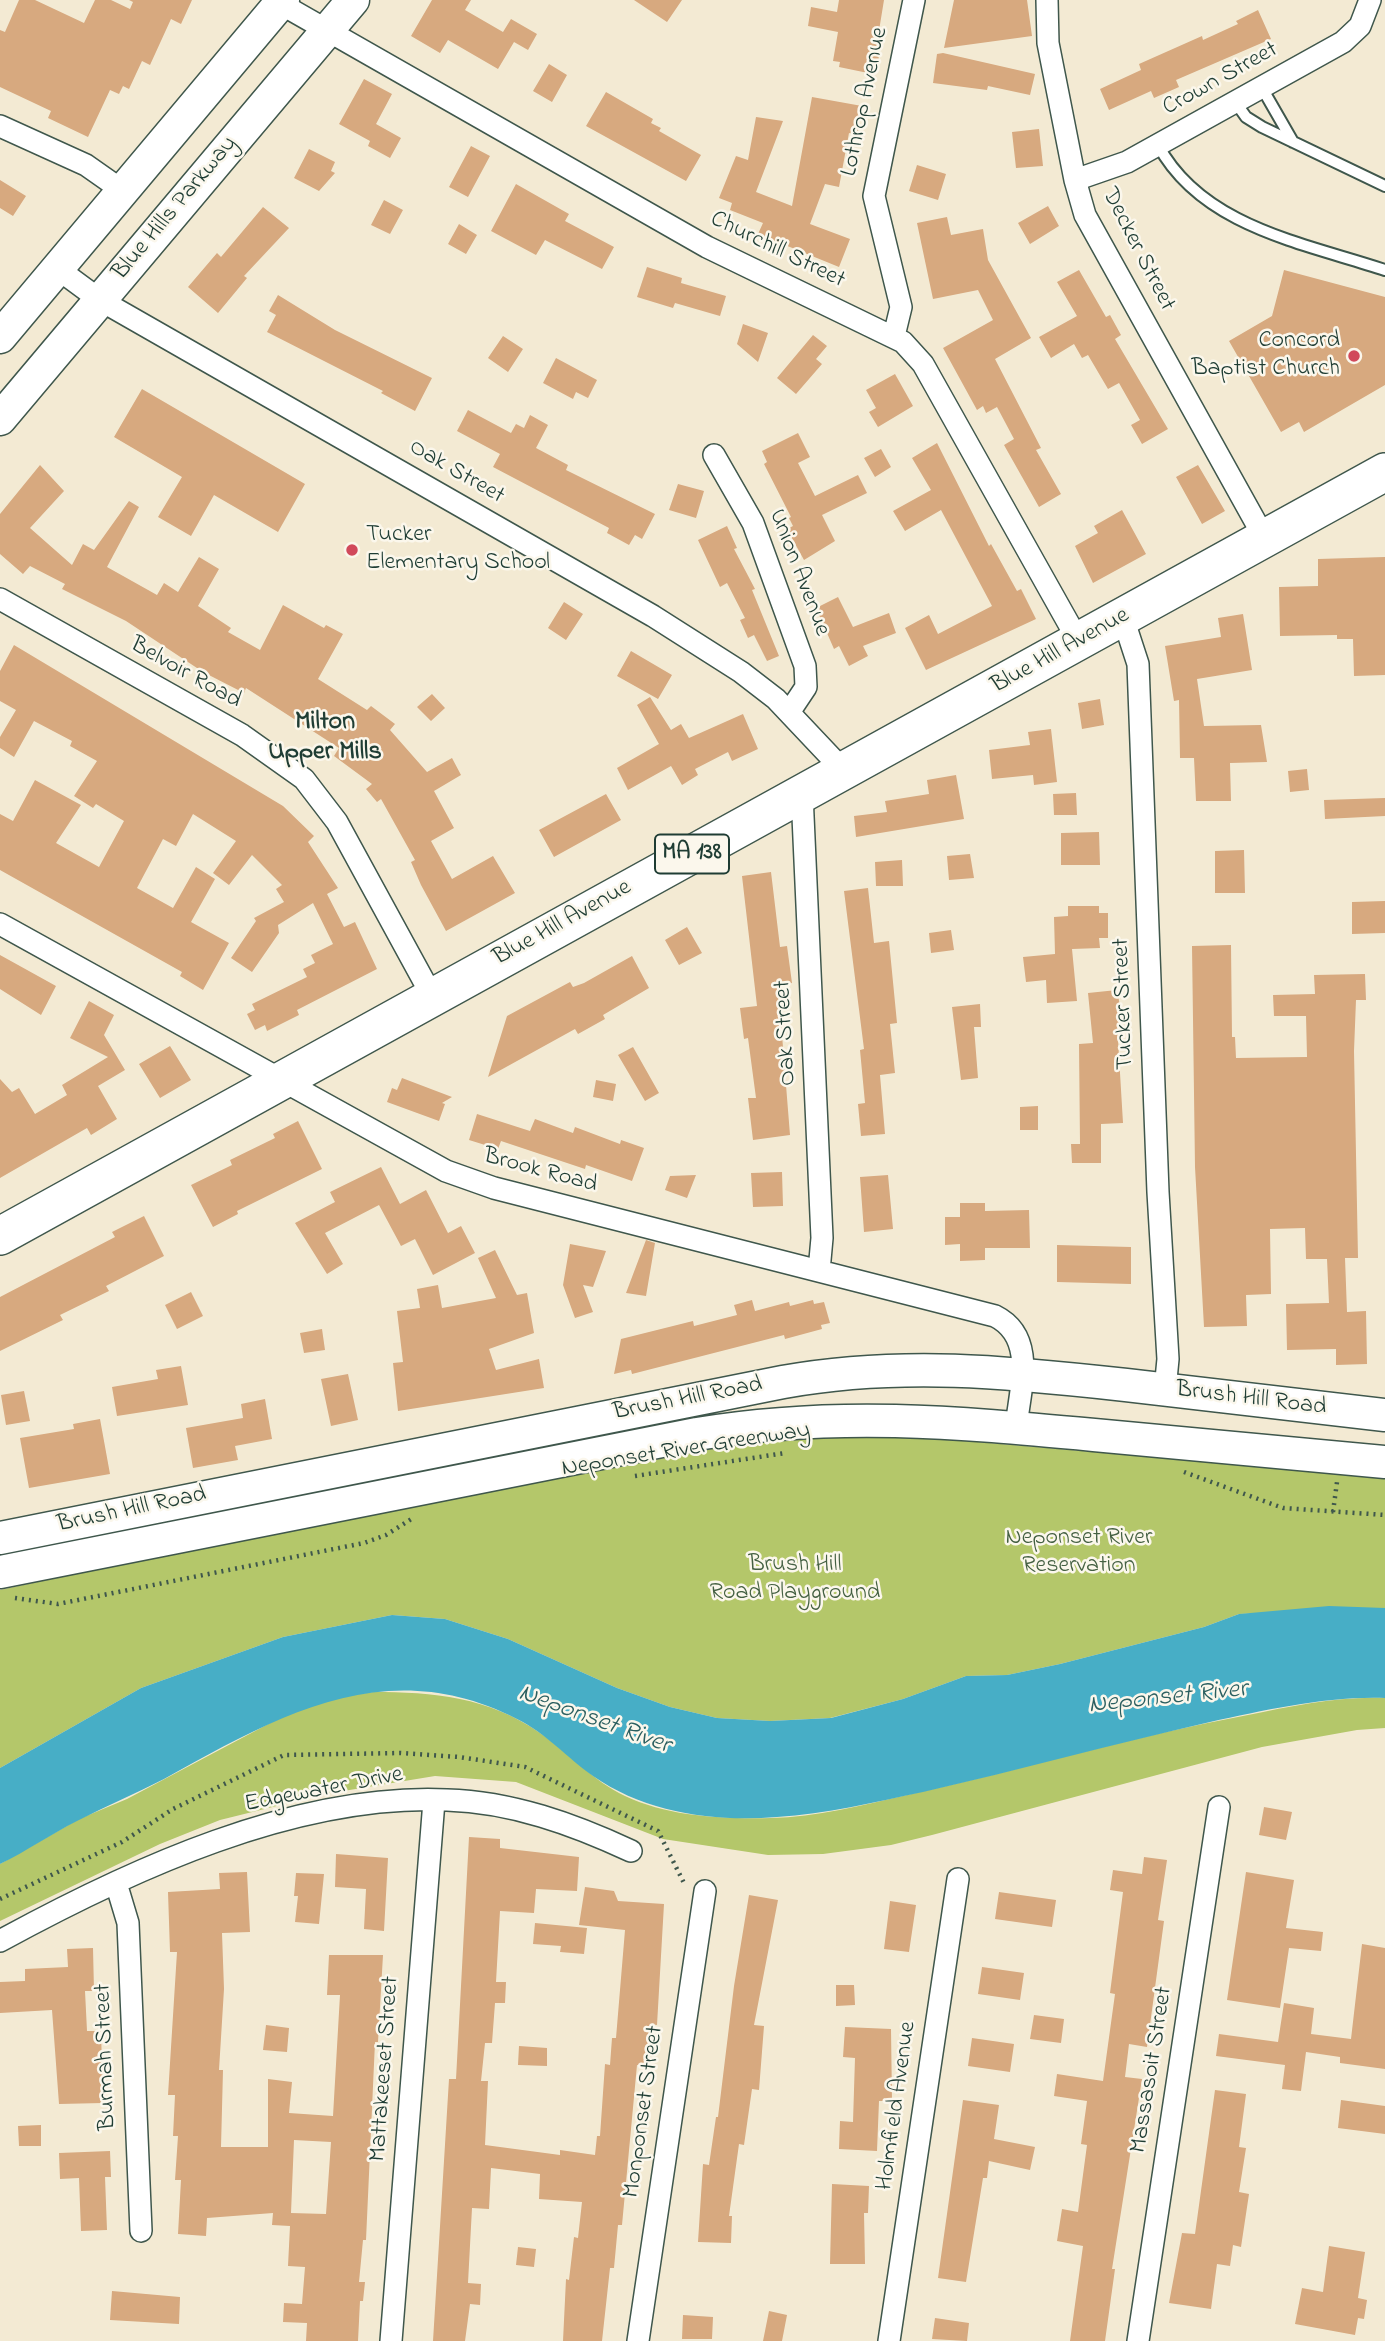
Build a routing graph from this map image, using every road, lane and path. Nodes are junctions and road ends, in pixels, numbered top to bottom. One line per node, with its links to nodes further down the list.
1 (353, 0): 6 (main road, Blue Hills Parkway)
2 (914, 0): 18 (street, Lothrop Avenue)
3 (1047, 0): 12 (street, Decker Street)
4 (1370, 0): 7 (street, Crown Street)
5 (279, 1): 6 (street, Churchill Street); 14 (main road)
6 (328, 30): 17 (main road, Blue Hills Parkway); 18 (street, Churchill Street)
7 (1262, 88): 8 (street, Crown Street); 10 (lane)
8 (1236, 103): 10 (lane); 11 (street, Crown Street)
9 (0, 126): 14 (street)
10 (1293, 142): 13 (lane)
11 (1158, 145): 12 (street, Crown Street); 16 (lane)
12 (1075, 180): 23 (street, Decker Street)
13 (1385, 186)
14 (124, 191): 15 (main road)
15 (58, 269): 17 (street, Oak Street); 19 (main road)
16 (1385, 270)
17 (100, 300): 20 (main road, Blue Hills Parkway); 27 (street, Oak Street)
18 (894, 336): 26 (street, Churchill Street)
19 (0, 337)
20 (0, 419)
21 (714, 455): 27 (street, Union Avenue)
22 (1385, 472): 23 (highway, Blue Hill Avenue / MA 138)
23 (1265, 539): 25 (highway, Blue Hill Avenue / MA 138)
24 (0, 599): 31 (street, Belvoir Road)
25 (1123, 618): 26 (highway, Blue Hill Avenue / MA 138); 36 (street, Tucker Street)
26 (1079, 642): 28 (highway, Blue Hill Avenue / MA 138)
27 (790, 711): 28 (street, Oak Street)
28 (844, 771): 29 (highway, Blue Hill Avenue / MA 138)
29 (802, 793): 31 (highway, Blue Hill Avenue / MA 138); 34 (street, Oak Street)
30 (0, 924): 32 (street, Brook Road)
31 (432, 996): 32 (highway, Blue Hill Avenue / MA 138)
32 (279, 1080): 33 (highway, Blue Hill Avenue / MA 138); 34 (street, Brook Road)
33 (0, 1236)
34 (819, 1271): 35 (street, Brook Road)
35 (1022, 1373): 36 (main road, Brush Hill Road); 38 (street, Brook Road); 44 (main road, Brush Hill Road)
36 (1166, 1390): 37 (main road, Brush Hill Road)
37 (1385, 1415)
38 (1016, 1427): 40 (main road, Brush Hill Road); 46 (main road, Brush Hill Road)
39 (796, 1451): 42 (path, Neponset River Greenway)
40 (1385, 1462)
41 (1177, 1470): 45 (path)
42 (627, 1477)
43 (1337, 1478): 45 (path)
44 (277, 1481): 46 (main road); 49 (main road, Brush Hill Road)
45 (1334, 1513): 48 (path)
46 (283, 1514): 50 (main road, Brush Hill Road)
47 (422, 1515): 50 (path)
48 (1385, 1516)
49 (0, 1538)
50 (2, 1585)
51 (434, 1801): 53 (street, Edgewater Drive); 55 (street, Edgewater Drive); 59 (street, Mattakeeset Street)
52 (1219, 1807): 62 (street, Massasoit Street)
53 (631, 1851)
54 (958, 1879): 61 (street, Holmfield Avenue)
55 (116, 1883): 57 (street, Edgewater Drive); 58 (street, Burmah Street)
56 (705, 1891): 60 (street, Monponset Street)
57 (0, 1941)
58 (141, 2231)
59 (391, 2341)
60 (638, 2341)
61 (890, 2341)
62 (1138, 2341)

